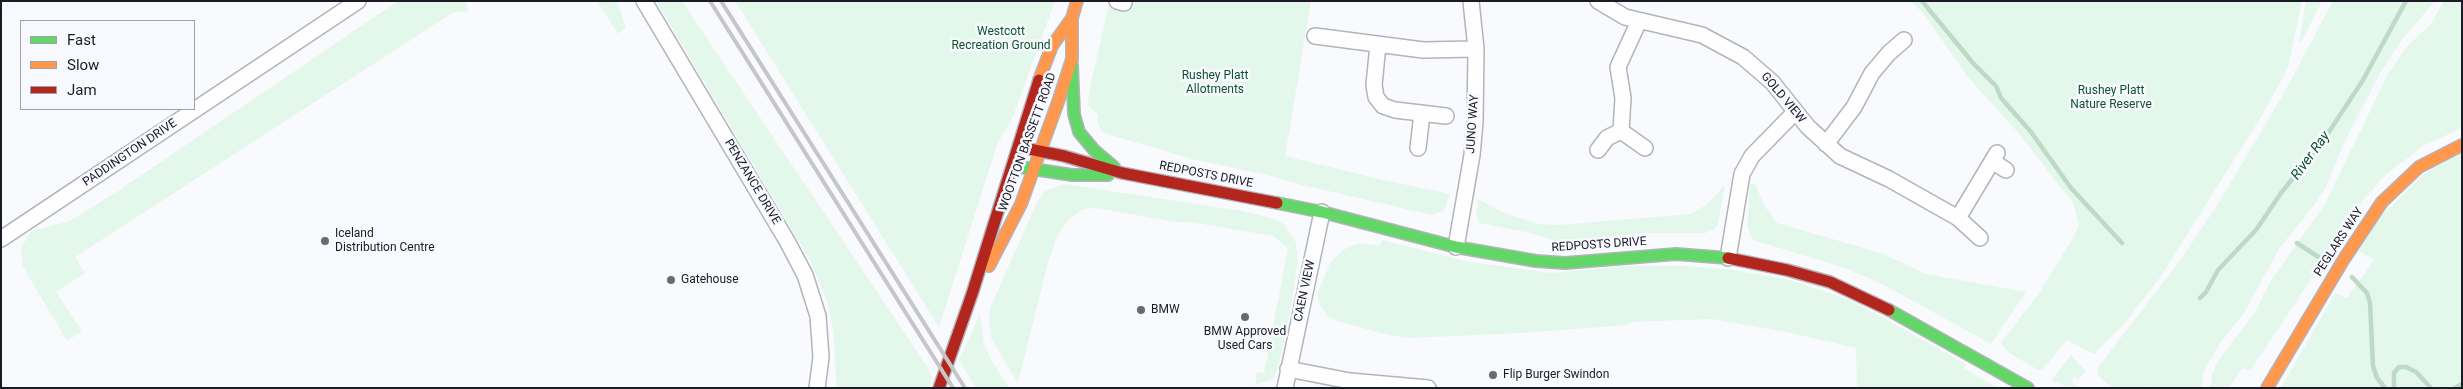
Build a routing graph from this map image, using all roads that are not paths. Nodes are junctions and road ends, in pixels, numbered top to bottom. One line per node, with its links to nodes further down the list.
1 (358, 1): 14 (street, PADDINGTON DRIVE)
2 (644, 1): 38 (street, PENZANCE DRIVE)
3 (1077, 1): 6 (main road, WOOTTON BASSETT ROAD)
4 (1471, 1): 11 (street, JUNO WAY)
5 (1598, 1): 7 (street, GOLD VIEW)
6 (1072, 18): 12 (main road, WOOTTON BASSETT ROAD); 21 (main road, WOOTTON BASSETT ROAD)
7 (1639, 21): 15 (street, GOLD VIEW); 18 (street)
8 (1315, 36): 10 (street)
9 (1904, 40): 19 (street)
10 (1378, 45): 11 (street); 16 (street)
11 (1476, 50): 34 (street, JUNO WAY)
12 (1072, 59): 25 (main road, WOOTTON BASSETT ROAD); 29 (main road)
13 (194, 110): 33 (street, PADDINGTON DRIVE)
14 (195, 110)
15 (1795, 112): 19 (street, GOLD VIEW); 35 (street)
16 (1422, 114): 17 (street); 22 (street)
17 (1446, 116)
18 (1621, 131): 23 (street); 24 (street)
19 (1826, 144): 31 (street, GOLD VIEW)
20 (2462, 145): 39 (main road, PEGLARS WAY)
21 (1017, 146): 25 (main road, REDPOSTS DRIVE); 26 (main road, WOOTTON BASSETT ROAD)
22 (1418, 148)
23 (1645, 148)
24 (1598, 150)
25 (1042, 151): 27 (main road, WOOTTON BASSETT ROAD); 29 (main road, REDPOSTS DRIVE)
26 (1011, 165): 27 (main road, REDPOSTS DRIVE); 36 (main road, WOOTTON BASSETT ROAD)
27 (1035, 169): 29 (main road, REDPOSTS DRIVE); 36 (main road, WOOTTON BASSETT ROAD)
28 (2006, 170): 31 (street)
29 (1122, 173): 30 (main road, REDPOSTS DRIVE)
30 (1322, 212): 34 (main road, REDPOSTS DRIVE); 37 (street, CAEN VIEW)
31 (1958, 218): 32 (street, GOLD VIEW)
32 (1980, 238)
33 (1, 239)
34 (1456, 246): 35 (main road, REDPOSTS DRIVE)
35 (1728, 258): 43 (main road, REDPOSTS DRIVE)
36 (972, 294): 40 (main road, WOOTTON BASSETT ROAD)
37 (1288, 369): 41 (street, CAEN VIEW); 42 (street)
38 (820, 384)
39 (2266, 386)
40 (939, 388)
41 (1285, 388)
42 (1428, 388)
43 (2028, 388)

